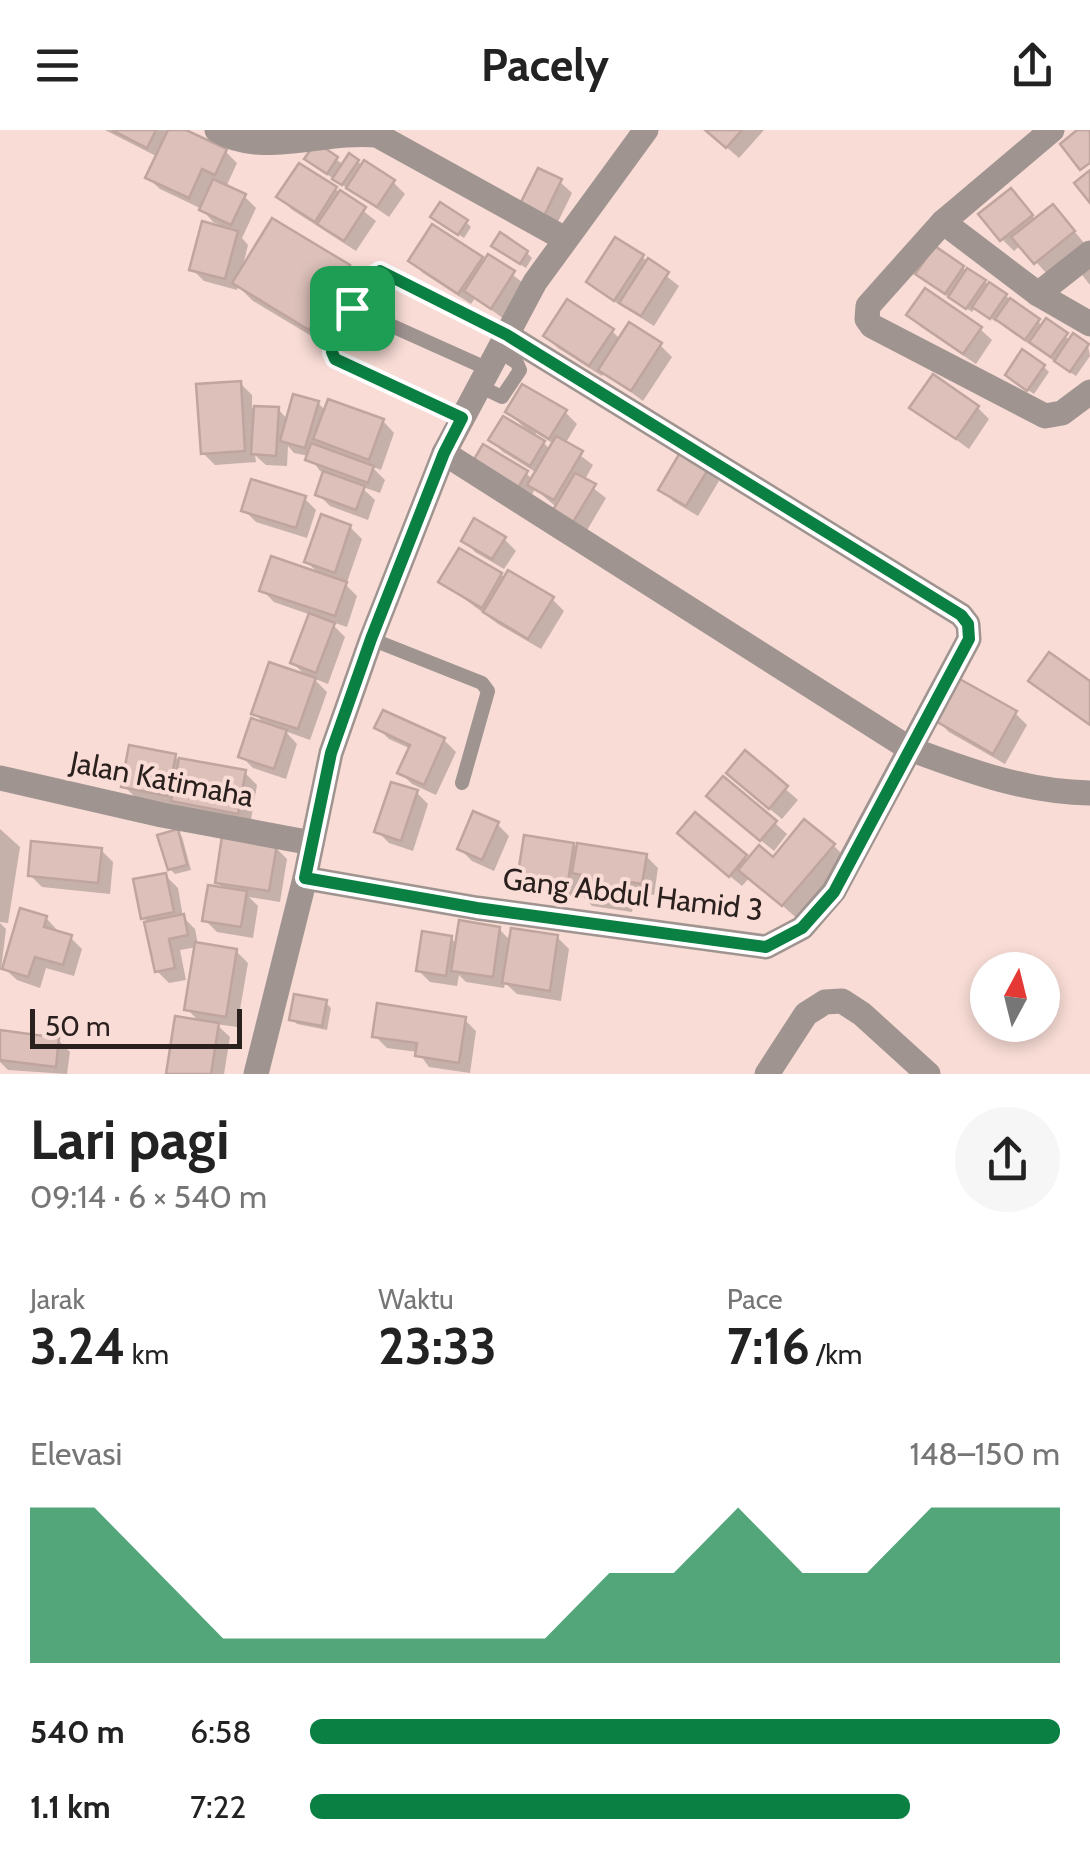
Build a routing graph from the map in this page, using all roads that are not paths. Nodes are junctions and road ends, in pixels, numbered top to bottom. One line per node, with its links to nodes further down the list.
1 (217, 130): 5 (street)
2 (646, 130): 5 (street)
3 (1052, 130): 4 (street)
4 (943, 222): 7 (street); 11 (street)
5 (564, 238): 10 (street)
6 (1090, 252): 7 (street)
7 (1038, 294): 9 (street)
8 (352, 308): 10 (lane); 10 (lane); 12 (lane)
9 (1090, 324)
10 (493, 360): 12 (street); 15 (street, Gang Abdul Hamid 3)
11 (1090, 392)
12 (462, 418): 13 (street)
13 (444, 453): 14 (street); 15 (street)
14 (371, 639): 17 (lane); 19 (street)
15 (910, 749): 18 (street); 20 (street, Gang Abdul Hamid 3)
16 (0, 778): 19 (street, Jalan Katimaha)
17 (462, 783)
18 (1090, 793)
19 (312, 844): 20 (street)
20 (305, 878): 21 (street)
21 (256, 1074)
22 (767, 1074): 23 (street)
23 (928, 1074)

